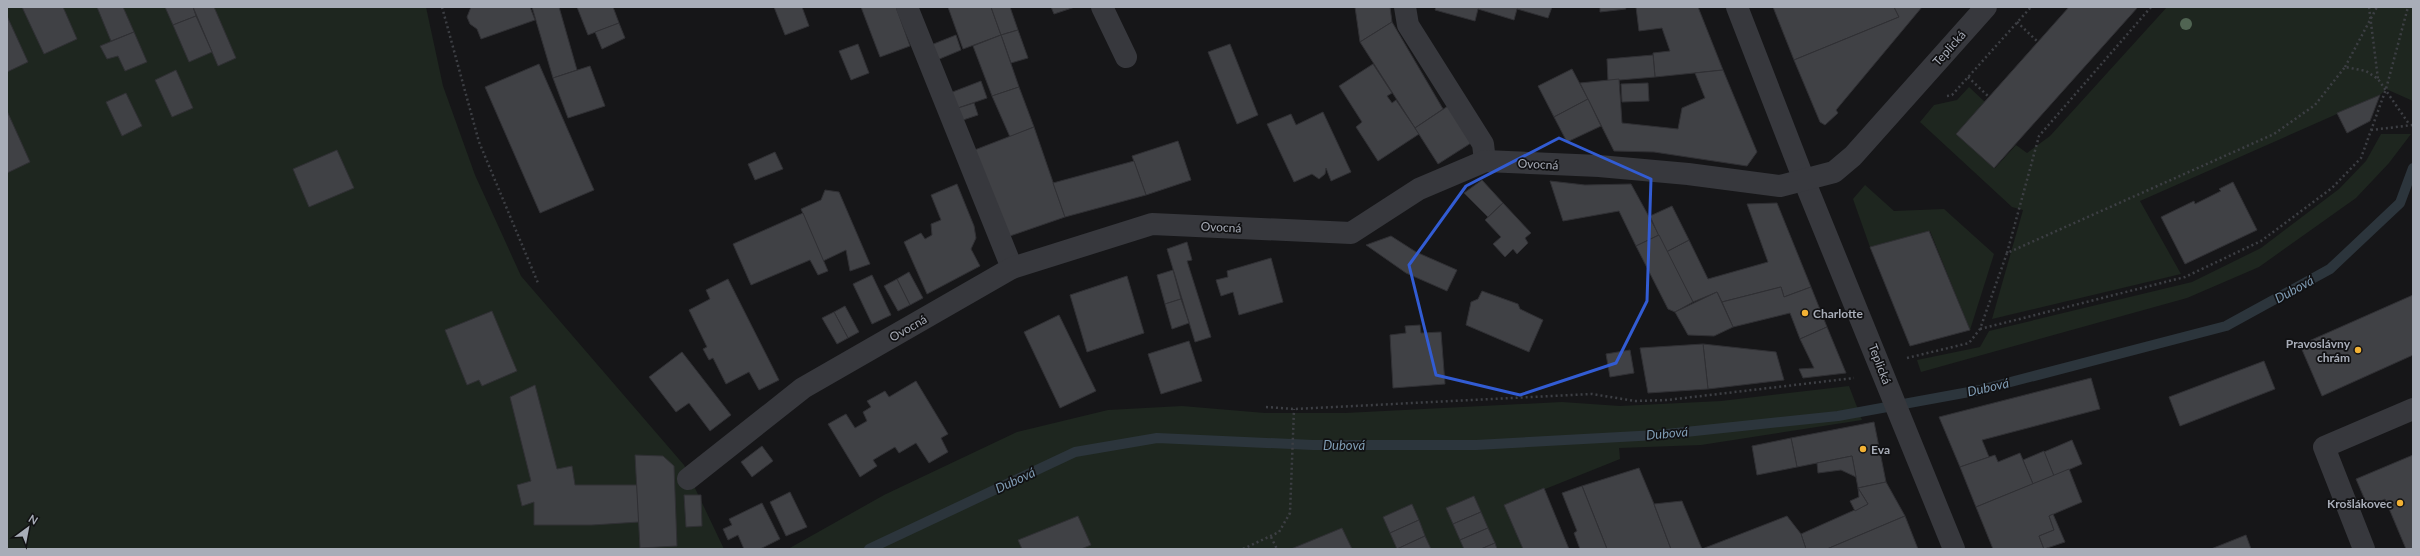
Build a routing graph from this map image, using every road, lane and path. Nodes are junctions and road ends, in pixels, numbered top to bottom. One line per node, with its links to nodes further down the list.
1 (442, 7): 27 (path)
2 (907, 7): 26 (street)
3 (1102, 7): 14 (street)
4 (1405, 7): 23 (street)
5 (1737, 7): 24 (street, Teplická)
6 (1986, 7): 24 (street, Teplická)
7 (2151, 7): 25 (path)
8 (2369, 7): 11 (path)
9 (2377, 7): 11 (path)
10 (2408, 7): 18 (path)
11 (2371, 21): 15 (path); 17 (path)
12 (2017, 22): 13 (path)
13 (2038, 42)
14 (1126, 57)
15 (2345, 67): 17 (path); 25 (path)
16 (1968, 77): 19 (path)
17 (2378, 79): 18 (path)
18 (2386, 89): 20 (path); 22 (path)
19 (1989, 97)
20 (2409, 124): 21 (path); 22 (path)
21 (2413, 125)
22 (2371, 130): 28 (path)
23 (1485, 161): 24 (street, Ovocná); 26 (street, Ovocná)
24 (1804, 180): 29 (street, Teplická)
25 (2007, 253): 28 (path)
26 (1012, 268): 33 (street, Ovocná)
27 (538, 283)
28 (1980, 329): 29 (path)
29 (1881, 367): 31 (path); 37 (street, Teplická)
30 (1266, 407): 31 (path)
31 (1294, 409): 34 (path)
32 (2413, 409): 38 (street)
33 (688, 479)
34 (1271, 537): 35 (path); 36 (path)
35 (1243, 549)
36 (1277, 549)
37 (1954, 549)
38 (2364, 549)

